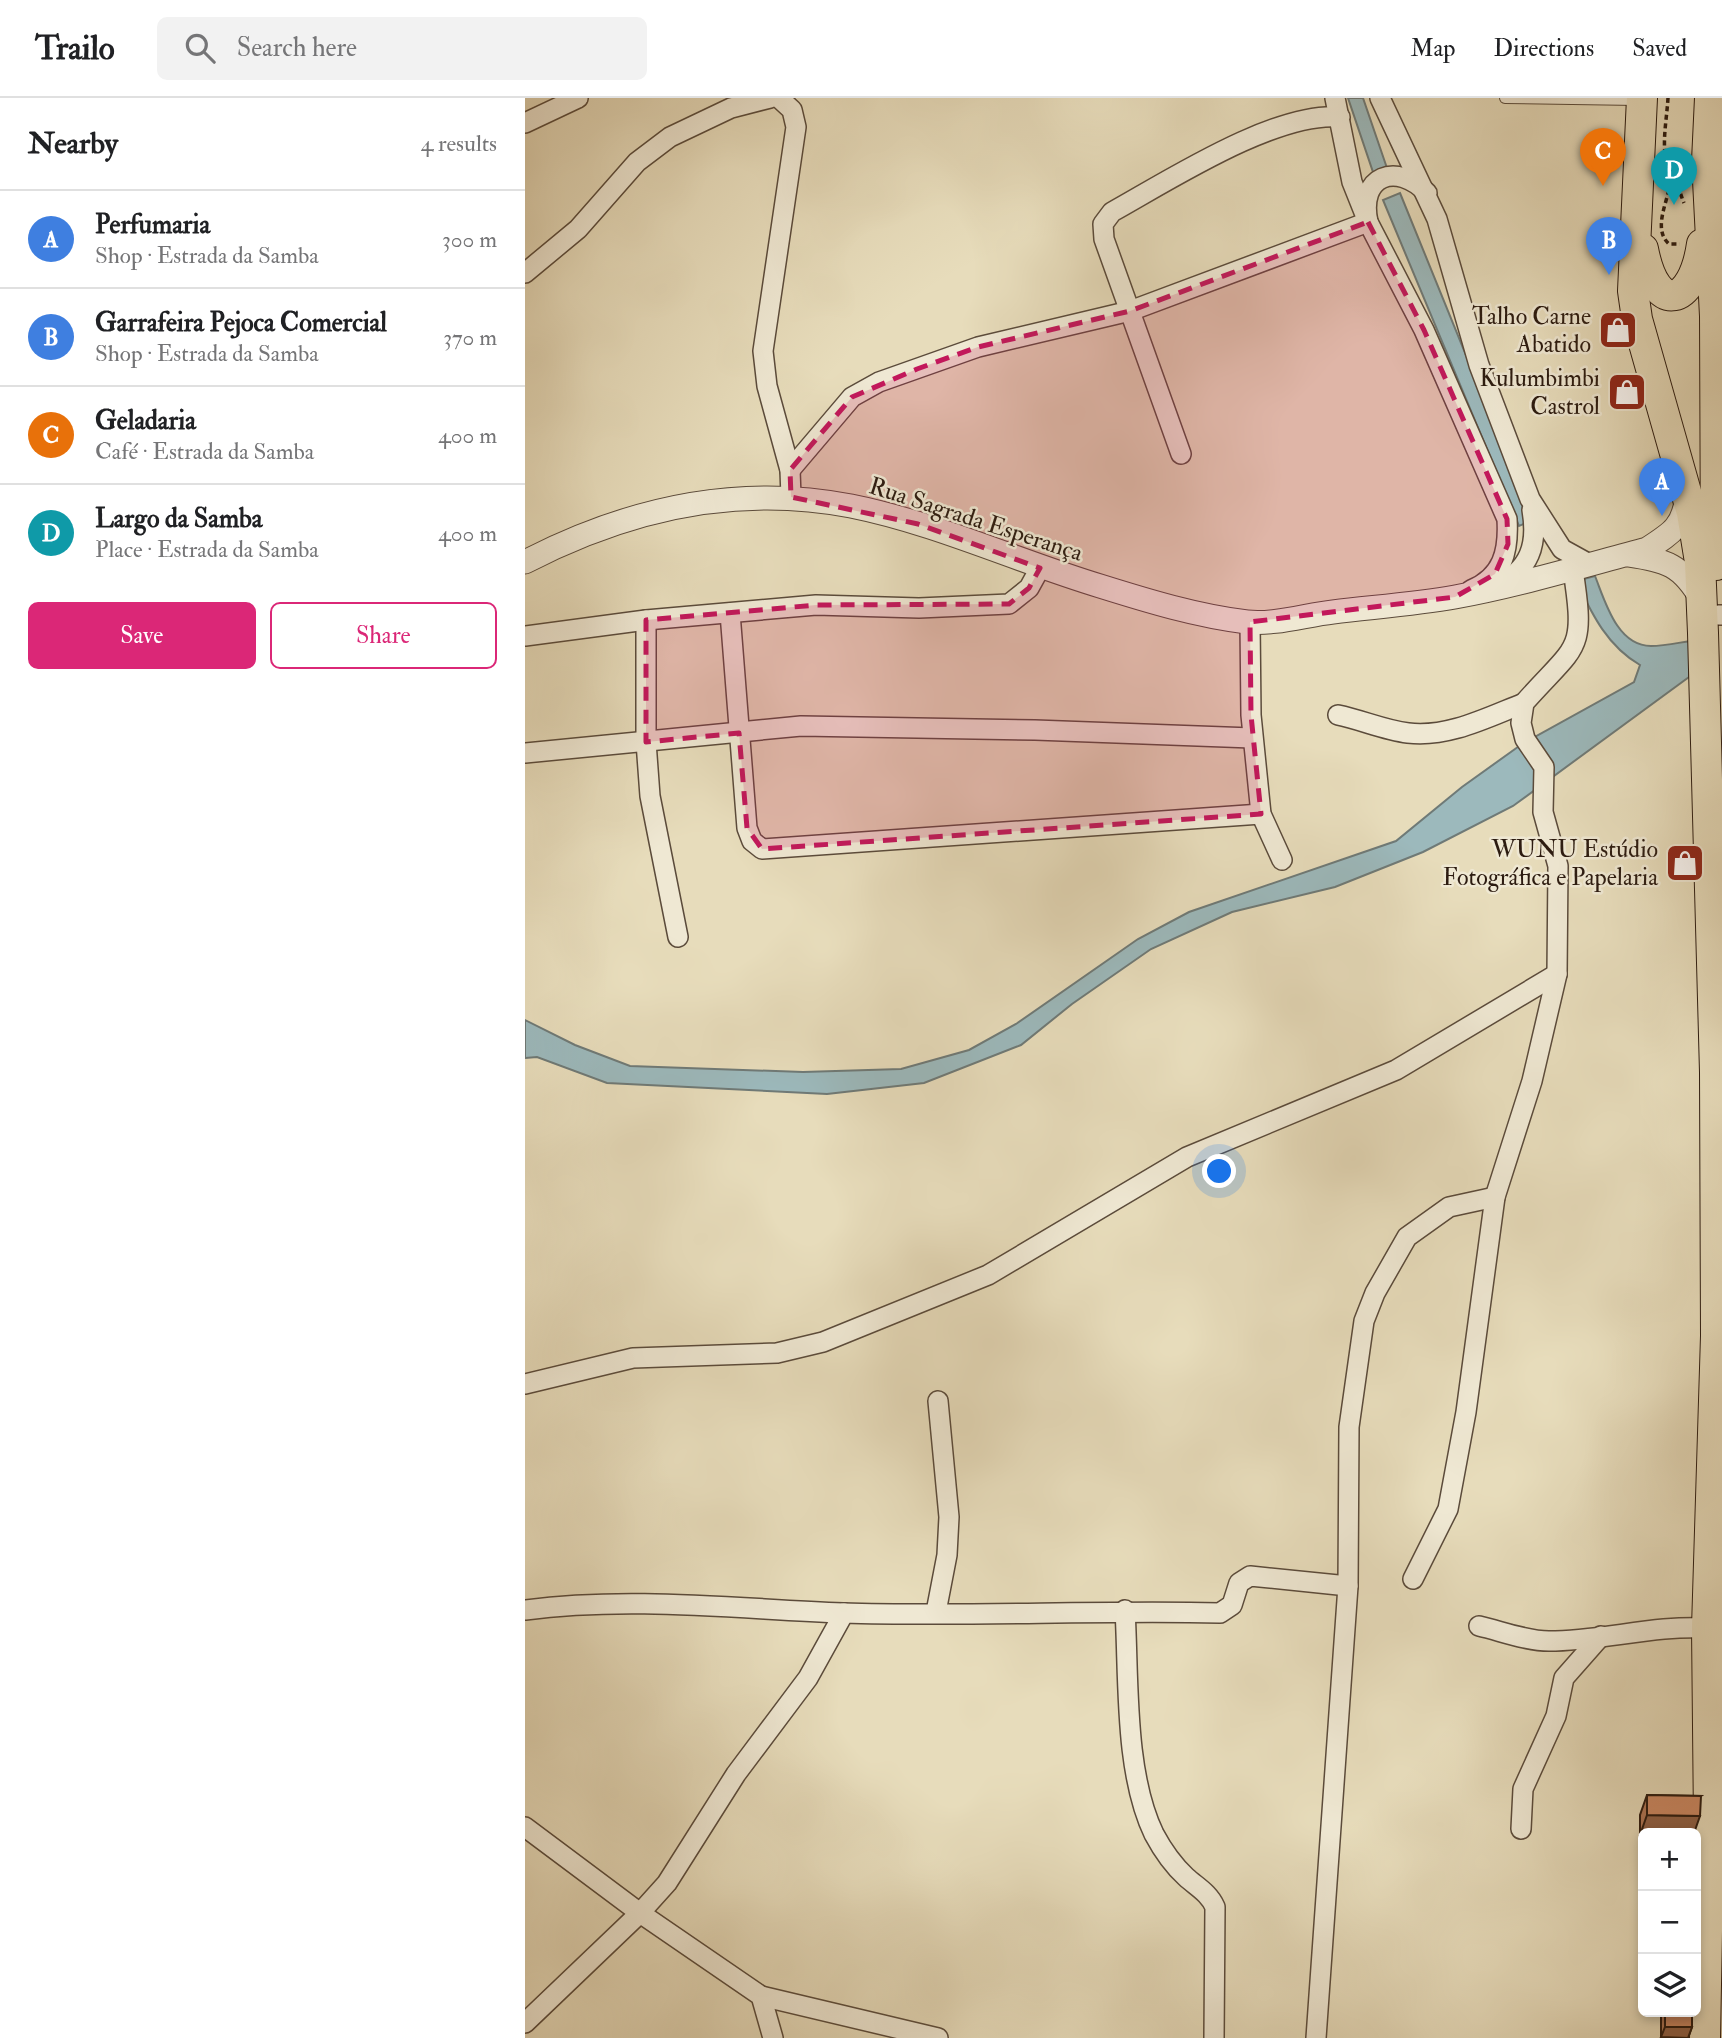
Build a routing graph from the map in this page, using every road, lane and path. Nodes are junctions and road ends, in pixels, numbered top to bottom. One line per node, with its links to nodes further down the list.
1 (578, 98): 9 (street)
2 (770, 98): 16 (street)
3 (779, 98): 19 (street)
4 (1380, 98): 11 (street)
5 (1505, 98): 6 (lane)
6 (1650, 99): 13 (main road); 15 (path)
7 (1337, 107): 14 (street); 17 (street)
8 (1714, 114): 10 (main road)
9 (525, 123)
10 (1705, 159): 12 (main road); 12 (path)
11 (1427, 193): 14 (street); 22 (street)
12 (1697, 205): 13 (main road); 23 (main road)
13 (1635, 208): 20 (main road)
14 (1368, 222): 17 (street); 29 (street)
15 (1684, 238)
16 (525, 273)
17 (1130, 311): 18 (street); 19 (street)
18 (1181, 454)
19 (790, 470): 21 (street)
20 (1687, 495): 24 (street, Rua Sagrada Esperança); 32 (main road)
21 (791, 497): 25 (street, Rua Sagrada Esperança); 27 (street, Rua Sagrada Esperança)
22 (1530, 499): 26 (street); 28 (street)
23 (1718, 547): 32 (main road)
24 (1625, 555): 26 (street, Rua Sagrada Esperança); 32 (street)
25 (525, 562)
26 (1582, 567): 28 (street, Rua Sagrada Esperança); 36 (street)
27 (1041, 568): 30 (street); 33 (street, Rua Sagrada Esperança)
28 (1497, 586): 29 (street, Rua Sagrada Esperança)
29 (1455, 597): 33 (street, Rua Sagrada Esperança)
30 (730, 613): 31 (street); 38 (street)
31 (646, 620): 34 (street); 40 (street)
32 (1713, 620): 35 (main road)
33 (1250, 622): 39 (street)
34 (525, 636)
35 (1713, 684): 42 (main road); 57 (main road)
36 (1524, 703): 37 (street); 46 (street)
37 (1338, 715)
38 (739, 733): 39 (street); 40 (street); 43 (street)
39 (1252, 738): 43 (street)
40 (646, 742): 41 (street); 45 (street)
41 (525, 753)
42 (1722, 765)
43 (1261, 814): 44 (street)
44 (1282, 860)
45 (678, 937)
46 (1557, 974): 47 (street); 48 (street)
47 (1495, 1197): 50 (street); 51 (street)
48 (525, 1384)
49 (938, 1401): 54 (street)
50 (1413, 1579)
51 (1348, 1586): 53 (street); 69 (street)
52 (525, 1610): 55 (street)
53 (1125, 1611): 54 (street); 68 (street)
54 (936, 1612): 55 (street)
55 (844, 1613): 63 (street)
56 (1479, 1626): 58 (street)
57 (1707, 1628): 58 (street); 70 (main road)
58 (1601, 1636): 60 (street)
59 (525, 1827): 63 (street)
60 (1521, 1829)
61 (1722, 1881): 62 (main road)
62 (1722, 1894): 71 (main road)
63 (640, 1913): 64 (street); 65 (street)
64 (761, 1996): 66 (street); 67 (street)
65 (525, 2023)
66 (773, 2038)
67 (939, 2038)
68 (1214, 2038)
69 (1316, 2038)
70 (1705, 2038)
71 (1720, 2038)

